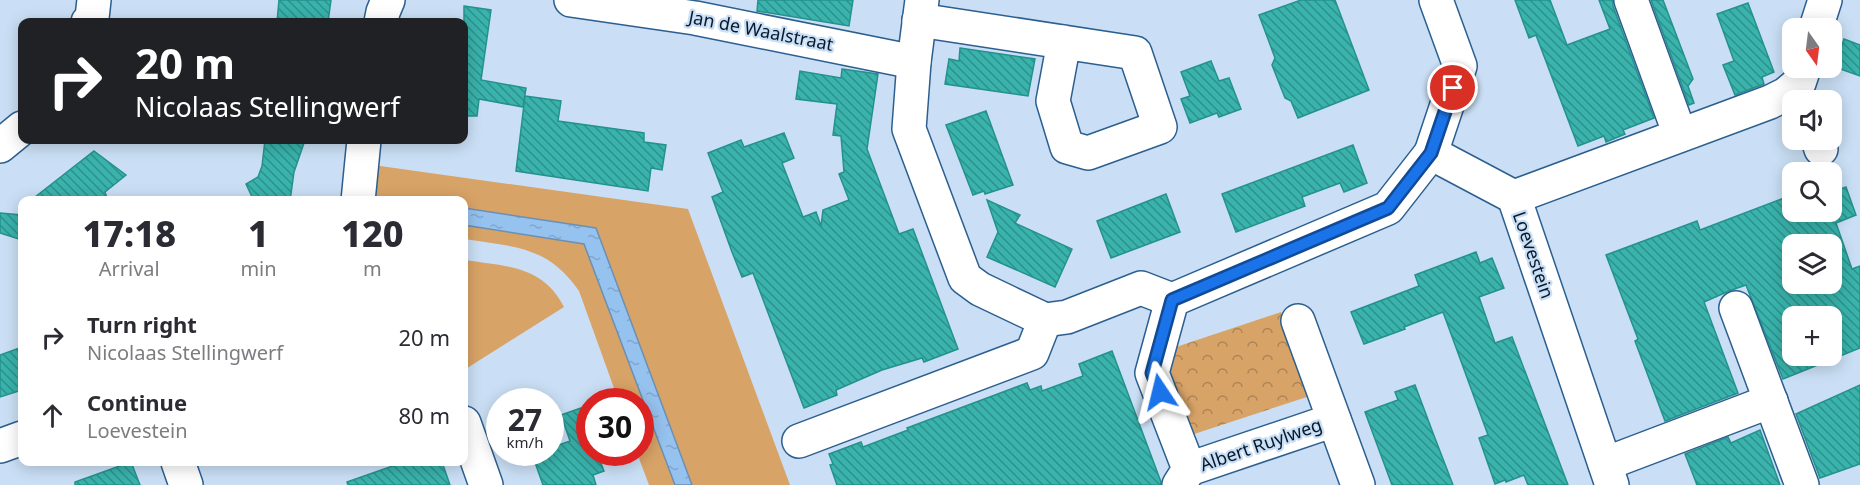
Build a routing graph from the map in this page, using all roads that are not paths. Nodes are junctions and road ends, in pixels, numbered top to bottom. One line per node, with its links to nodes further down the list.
1 (94, 0): 8 (street)
2 (388, 0): 9 (street)
3 (571, 0): 12 (street, Jan de Waalstraat)
4 (1436, 0): 18 (street)
5 (1631, 0): 15 (street)
6 (1826, 0): 10 (street)
7 (920, 10): 11 (street); 12 (street)
8 (92, 18)
9 (382, 18)
10 (1820, 18)
11 (1064, 42)
12 (914, 62): 23 (street)
13 (1802, 84): 15 (street)
14 (18, 131): 17 (street)
15 (1680, 135): 20 (street)
16 (364, 144): 19 (street)
17 (0, 146)
18 (1431, 153): 20 (street, Loevestein); 21 (street)
19 (358, 196)
20 (1514, 197): 32 (street, Loevestein)
21 (1172, 300): 23 (street); 33 (street)
22 (1736, 308): 25 (street)
23 (1045, 320): 29 (street)
24 (1298, 321): 26 (street, Albert Ruylweg)
25 (1771, 401): 32 (street); 37 (street)
26 (1334, 420): 33 (street, Albert Ruylweg); 36 (street, Albert Ruylweg)
27 (468, 434): 35 (street)
28 (18, 439): 30 (street)
29 (799, 441)
30 (0, 446)
31 (179, 466): 34 (street)
32 (1608, 474)
33 (1184, 477)
34 (186, 485)
35 (486, 485)
36 (1358, 485)
37 (1802, 485)

